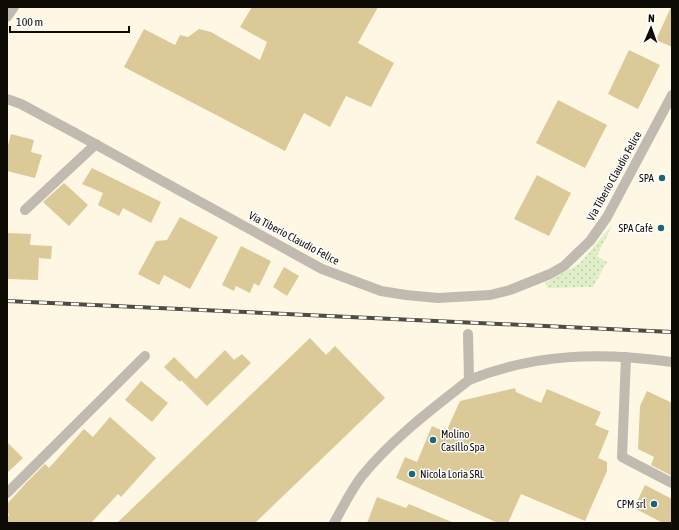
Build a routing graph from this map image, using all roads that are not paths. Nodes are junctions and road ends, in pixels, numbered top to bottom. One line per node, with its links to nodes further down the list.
1 (14, 7): 2 (street)
2 (7, 17)
3 (7, 93): 6 (street)
4 (672, 95): 7 (street, Via Tiberio Claudio Felice)
5 (7, 99): 6 (street)
6 (21, 104): 7 (street, Via Tiberio Claudio Felice)
7 (96, 144): 8 (street)
8 (25, 210)
9 (468, 334): 13 (street)
10 (145, 356): 15 (street)
11 (626, 357): 12 (street); 13 (street); 14 (street)
12 (672, 362)
13 (469, 380): 16 (street)
14 (672, 483)
15 (7, 493)
16 (334, 523)

